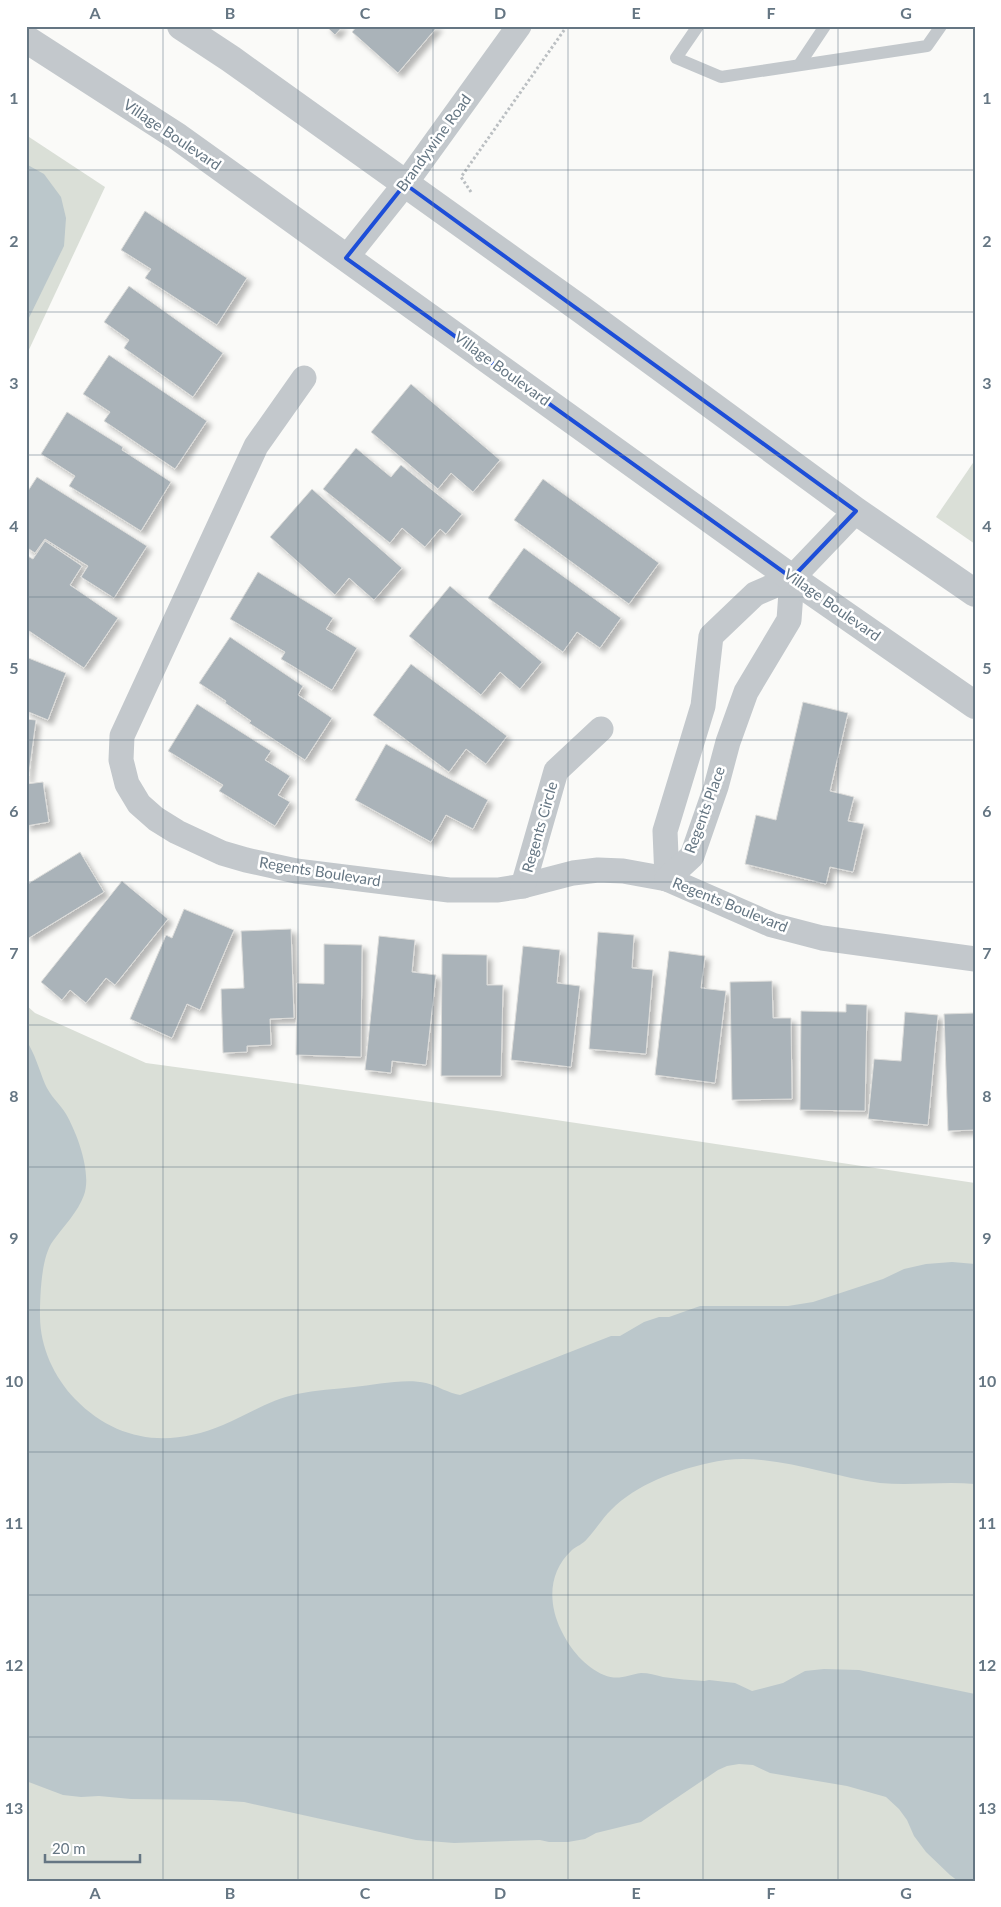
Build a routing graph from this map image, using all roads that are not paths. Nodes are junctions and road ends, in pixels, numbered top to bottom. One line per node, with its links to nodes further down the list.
1 (181, 26): 8 (street)
2 (519, 26): 8 (street, Brandywine Road)
3 (698, 26): 7 (lane)
4 (825, 26): 7 (lane)
5 (941, 26): 7 (lane)
6 (26, 39): 9 (street, Village Boulevard)
7 (799, 65)
8 (405, 184): 9 (street, Brandywine Road); 11 (street)
9 (346, 258): 12 (street, Village Boulevard)
10 (304, 378): 17 (street, Regents Boulevard)
11 (856, 511): 12 (street, Regents Place); 13 (street)
12 (792, 578): 14 (street, Village Boulevard); 16 (street, Regents Place); 16 (street, Regents Place)
13 (975, 594)
14 (975, 705)
15 (602, 729): 17 (street, Regents Circle)
16 (667, 879): 17 (street, Regents Boulevard); 18 (street, Regents Boulevard)
17 (523, 886)
18 (975, 959)

